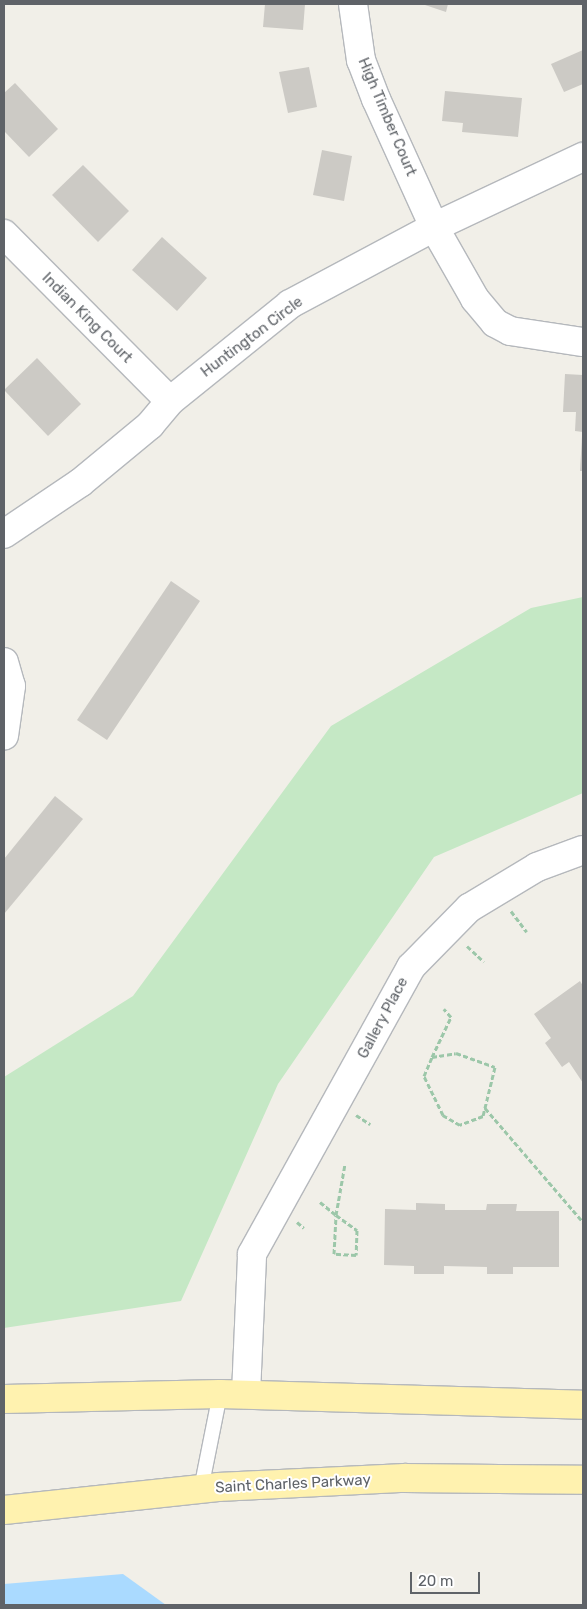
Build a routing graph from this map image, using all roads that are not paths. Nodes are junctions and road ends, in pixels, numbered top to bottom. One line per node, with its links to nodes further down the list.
1 (353, 4): 3 (street, High Timber Court)
2 (583, 157): 3 (street, Huntington Circle)
3 (434, 227): 5 (street, High Timber Court); 6 (street, Huntington Circle)
4 (4, 234): 6 (street, Indian King Court)
5 (583, 342)
6 (170, 401): 7 (street, Huntington Circle)
7 (4, 534)
8 (4, 662): 9 (street)
9 (4, 736)
10 (583, 850): 11 (street, Gallery Place)
11 (233, 1394): 12 (main road); 13 (main road); 15 (lane)
12 (4, 1399)
13 (583, 1405)
14 (583, 1480): 15 (main road, Saint Charles Parkway)
15 (201, 1489): 16 (main road, Saint Charles Parkway)
16 (4, 1510)

